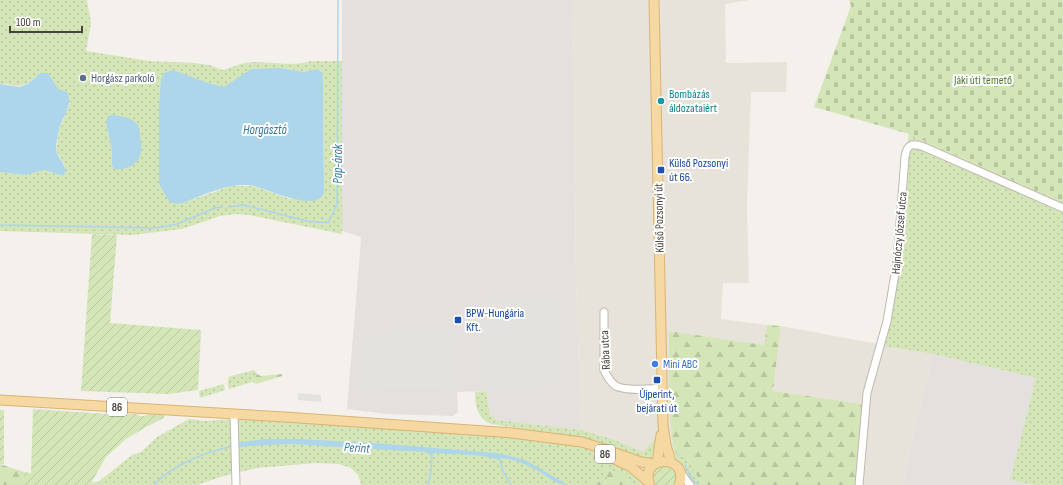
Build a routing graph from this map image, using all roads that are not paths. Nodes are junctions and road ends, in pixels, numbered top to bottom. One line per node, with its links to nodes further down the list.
1 (654, 0): 4 (main road, Külső Pozsonyi út)
2 (1063, 208): 16 (street, Hajnóczy József utca)
3 (604, 312): 4 (street, Rába utca)
4 (662, 388): 6 (main road, Külső Pozsonyi út)
5 (0, 400): 7 (main road, 86)
6 (663, 411): 9 (main road); 10 (main road)
7 (234, 414): 8 (main road, 86); 13 (street)
8 (556, 438): 10 (main road, 86); 12 (main road, 86)
9 (671, 462): 10 (main road, 86); 11 (main road)
10 (656, 463): 12 (main road, 86)
11 (680, 473): 14 (main road); 15 (street)
12 (649, 483)
13 (236, 485)
14 (679, 485)
15 (690, 485)
16 (859, 485)

